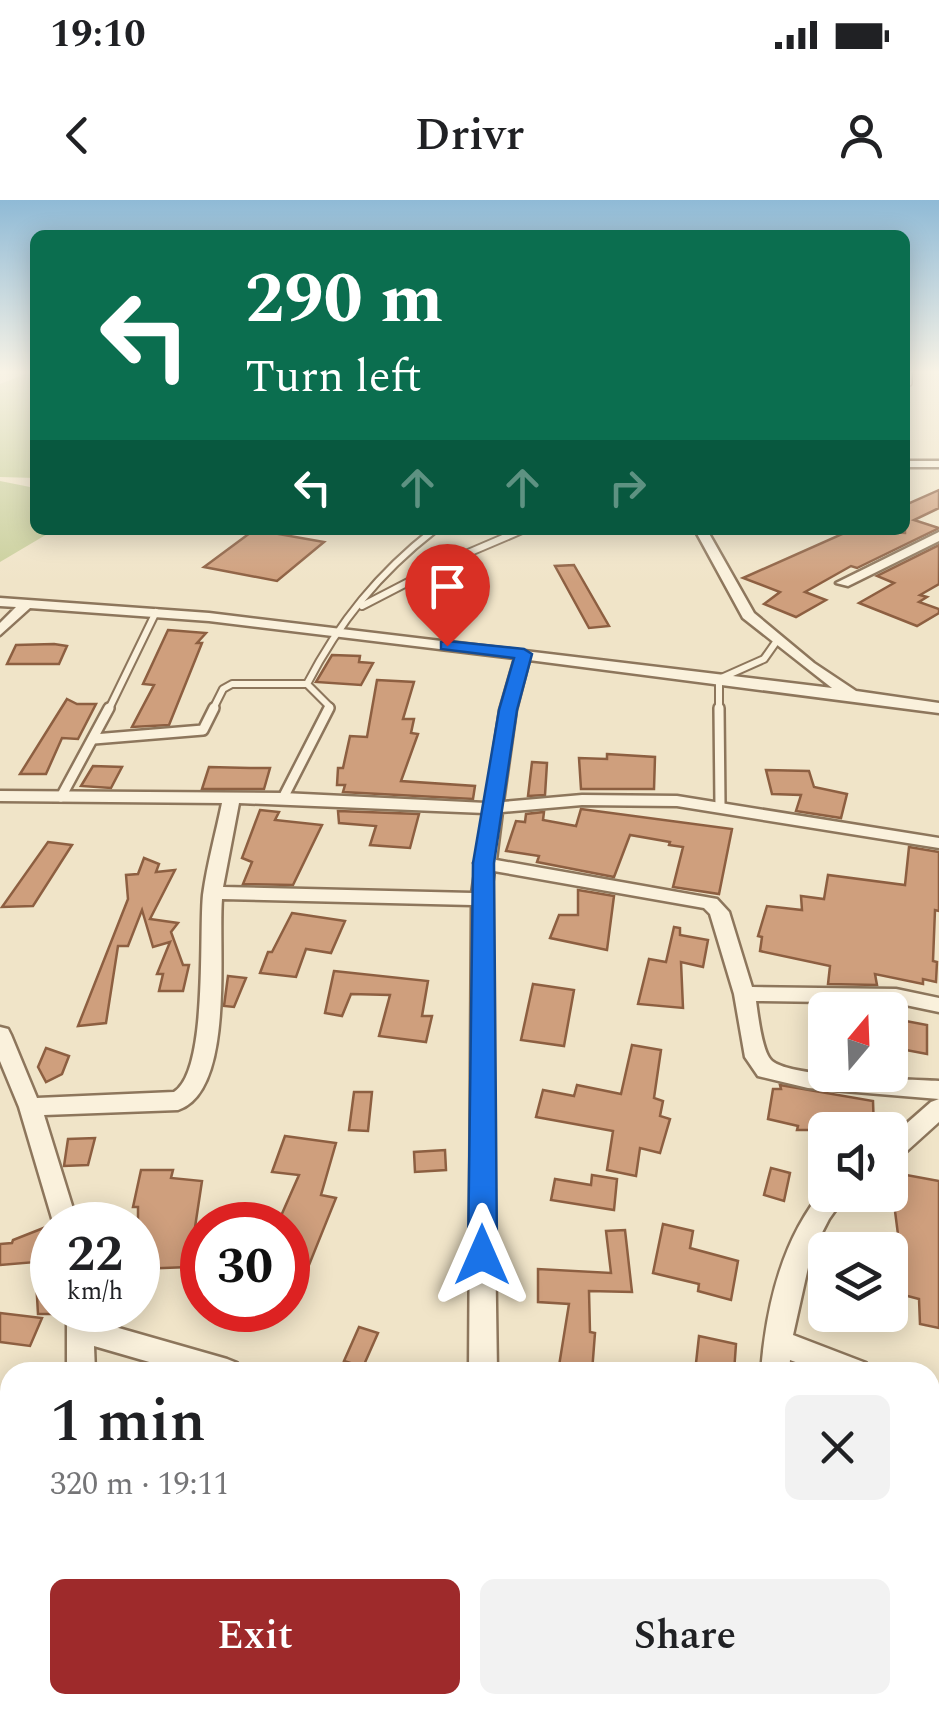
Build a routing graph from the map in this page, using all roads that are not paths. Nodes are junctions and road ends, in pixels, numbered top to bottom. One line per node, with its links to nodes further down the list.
1 (910, 463): 2 (street)
2 (937, 466)
3 (428, 535): 12 (lane)
4 (511, 535): 12 (lane)
5 (704, 535): 13 (street)
6 (939, 536): 7 (street)
7 (843, 583)
8 (0, 602): 9 (street)
9 (27, 604): 10 (street); 11 (street)
10 (156, 612): 12 (street); 19 (lane)
11 (0, 631)
12 (332, 633): 14 (street); 16 (lane)
13 (776, 642): 15 (lane); 17 (street)
14 (524, 654): 15 (street); 26 (street)
15 (719, 679): 17 (street); 25 (lane)
16 (307, 684): 19 (lane); 23 (lane)
17 (852, 695): 18 (street)
18 (939, 708)
19 (94, 739): 22 (lane)
20 (0, 777): 21 (street)
21 (0, 796): 22 (street)
22 (61, 797): 24 (street)
23 (283, 798): 24 (street); 26 (street)
24 (232, 799): 29 (street)
25 (720, 805): 26 (street); 27 (street)
26 (493, 808): 28 (street)
27 (939, 843)
28 (484, 863): 30 (street); 31 (street)
29 (213, 892): 30 (street); 35 (street)
30 (481, 899): 45 (street)
31 (744, 994): 32 (street); 34 (street)
32 (939, 1005)
33 (0, 1035): 35 (street)
34 (939, 1090)
35 (30, 1107): 38 (street)
36 (939, 1108): 37 (street)
37 (908, 1136)
38 (59, 1202)
39 (819, 1212): 42 (street)
40 (81, 1332): 43 (street)
41 (114, 1332): 44 (street)
42 (778, 1342): 46 (street); 47 (street)
43 (81, 1362)
44 (198, 1362)
45 (483, 1362)
46 (775, 1362)
47 (830, 1362)

